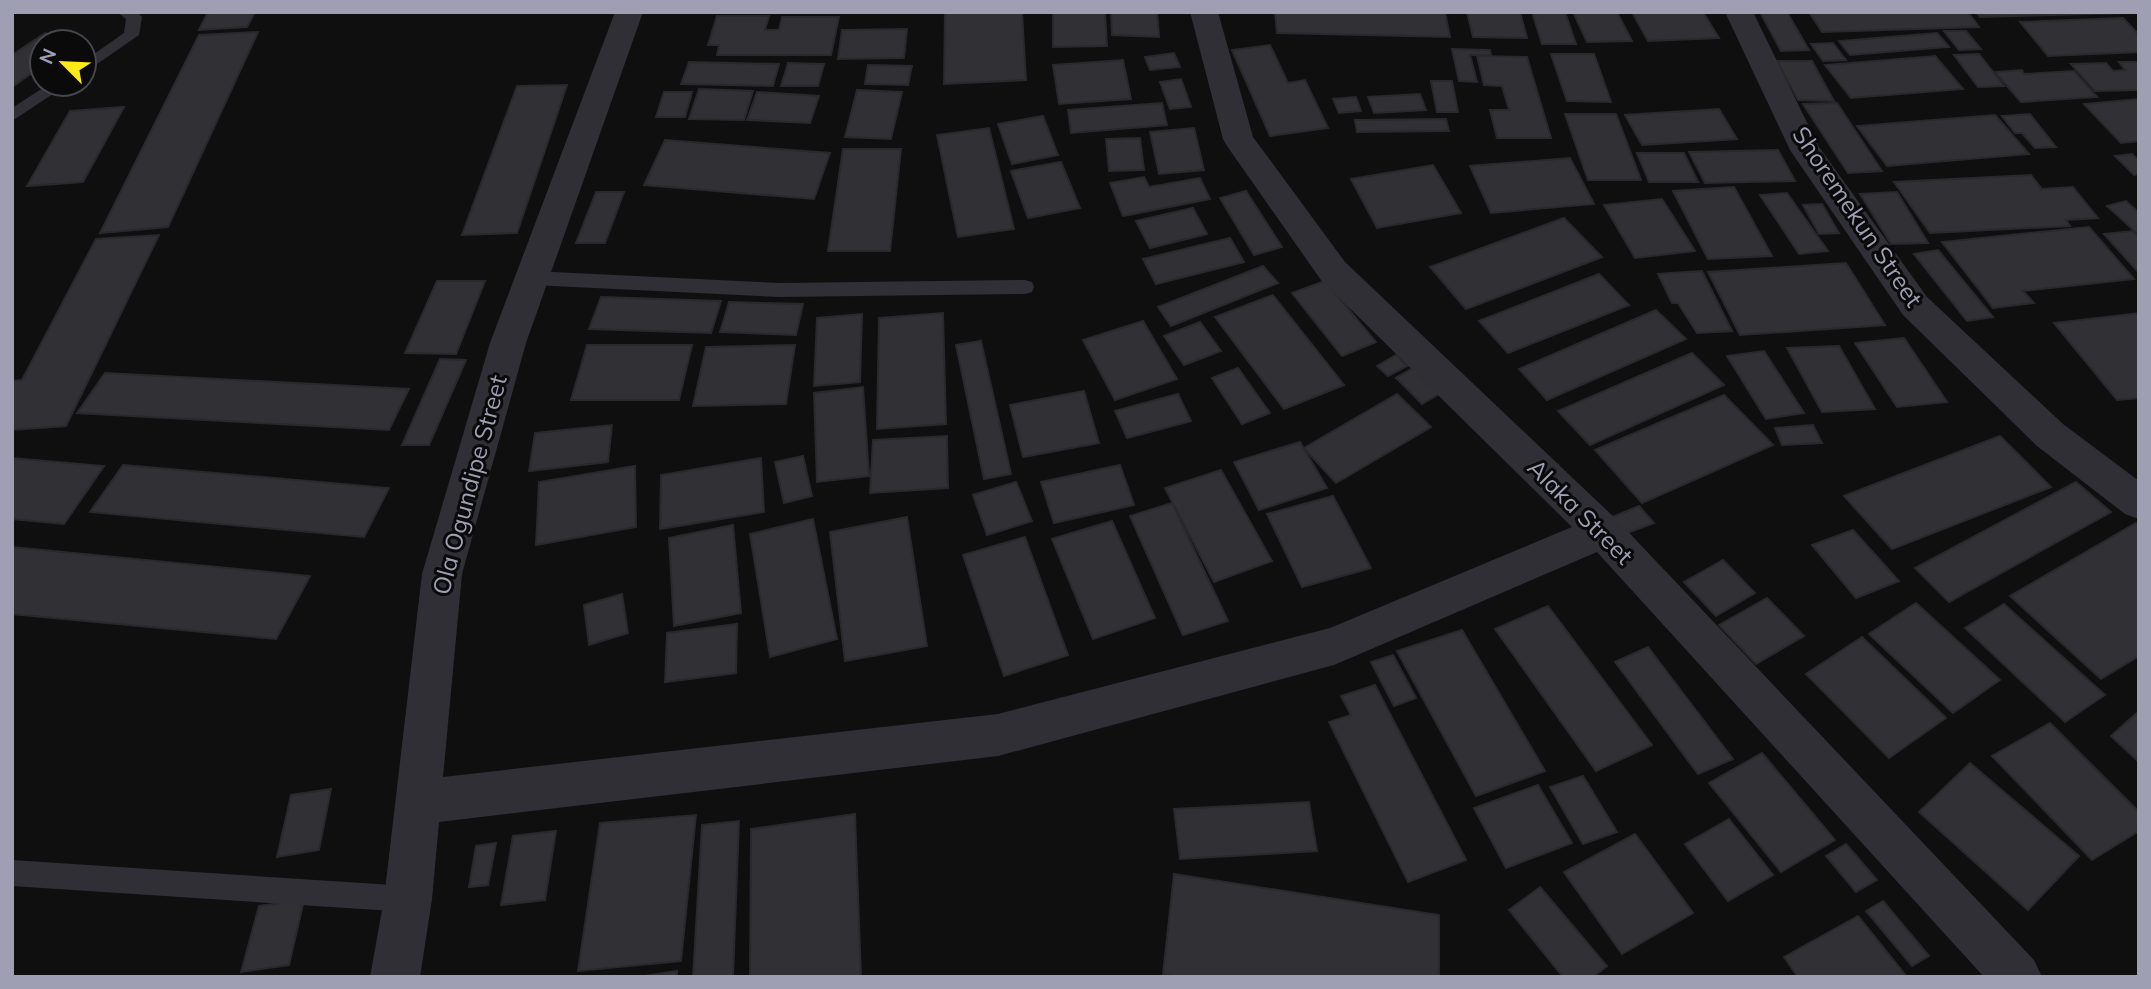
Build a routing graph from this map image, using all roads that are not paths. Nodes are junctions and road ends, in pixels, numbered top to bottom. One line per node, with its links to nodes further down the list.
1 (124, 12): 5 (lane)
2 (629, 12): 8 (street, Ola Ogundipe Street)
3 (1204, 12): 11 (street, Alaka Street)
4 (1739, 12): 10 (street, Shoremekun Street)
5 (98, 58)
6 (39, 98): 7 (lane)
7 (12, 116)
8 (533, 278): 9 (lane); 12 (street, Ola Ogundipe Street)
9 (1025, 286)
10 (2139, 502)
11 (1603, 533): 12 (street); 16 (street, Alaka Street)
12 (418, 802): 14 (street, Ola Ogundipe Street)
13 (12, 873): 14 (lane)
14 (408, 899): 15 (street, Ola Ogundipe Street)
15 (395, 977)
16 (2017, 977)

